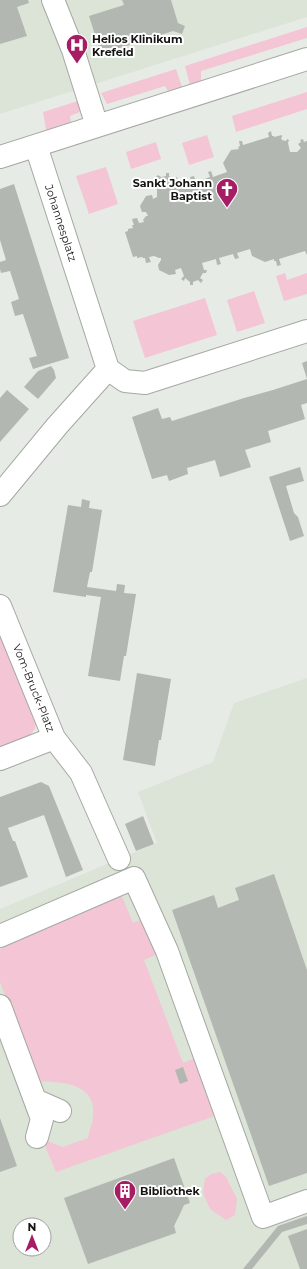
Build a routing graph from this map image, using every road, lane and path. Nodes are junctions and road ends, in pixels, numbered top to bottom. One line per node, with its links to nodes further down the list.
1 (53, 0): 3 (street)
2 (307, 60): 3 (street)
3 (97, 126): 4 (street)
4 (36, 146): 5 (street); 7 (street, Johannesplatz)
5 (0, 157)
6 (307, 331): 7 (street)
7 (108, 369): 8 (street)
8 (0, 494)
9 (0, 606): 10 (street, Vom-Bruck-Platz)
10 (54, 738): 11 (street, Vom-Bruck-Platz); 12 (street)
11 (0, 759)
12 (119, 859)
13 (0, 936): 18 (street)
14 (0, 1006): 15 (street)
15 (35, 1100): 16 (street); 17 (street)
16 (60, 1111)
17 (37, 1138)
18 (307, 1201)

